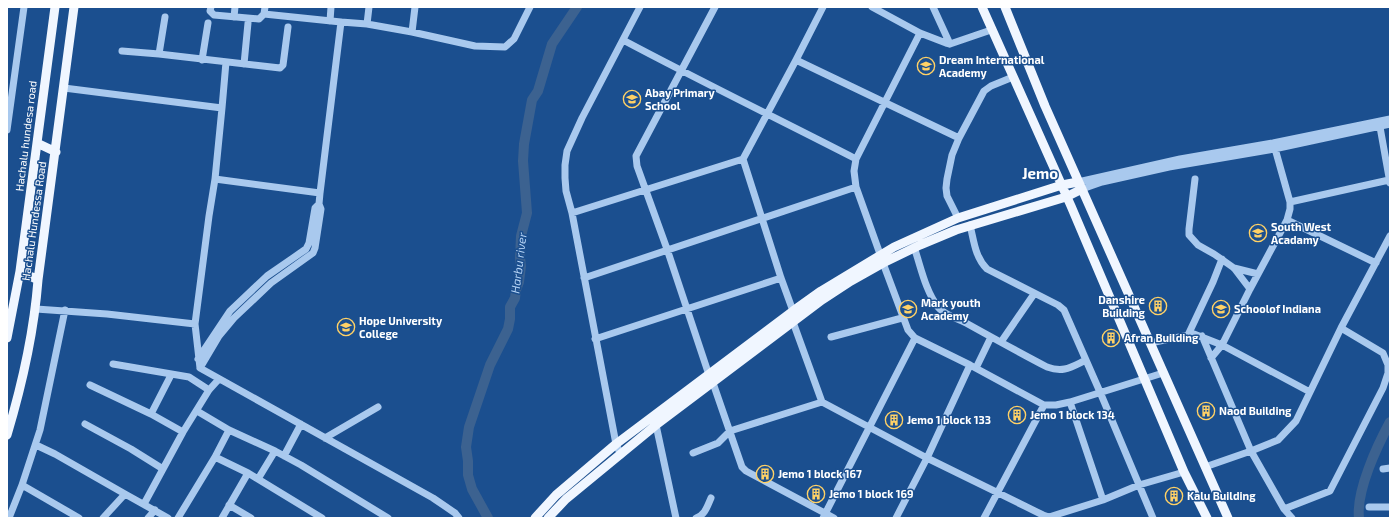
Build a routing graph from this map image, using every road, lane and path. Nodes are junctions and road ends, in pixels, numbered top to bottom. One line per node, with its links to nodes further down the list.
1 (24, 7): 46 (street)
2 (55, 7): 48 (main road, Hachalu hundesa road)
3 (74, 7): 39 (main road, Hachalu Hundessa Road)
4 (210, 7): 19 (street)
5 (235, 7): 19 (street)
6 (331, 7): 20 (street)
7 (369, 7): 24 (street)
8 (414, 7): 27 (street)
9 (530, 7): 27 (street)
10 (640, 7): 29 (street)
11 (714, 7): 37 (street)
12 (823, 7): 34 (street)
13 (872, 7): 28 (street)
14 (933, 7): 30 (street)
15 (982, 7): 26 (main road)
16 (1005, 7): 58 (main road)
17 (265, 10): 19 (street); 20 (street)
18 (165, 17): 32 (street)
19 (234, 17)
20 (330, 21): 21 (street)
21 (341, 22): 24 (street); 62 (street)
22 (208, 23): 33 (street)
23 (248, 23): 36 (street)
24 (367, 24): 27 (street)
25 (288, 28): 36 (street)
26 (991, 30): 30 (street); 38 (main road)
27 (412, 32)
28 (920, 33): 30 (street); 40 (street)
29 (623, 40): 37 (street); 67 (street)
30 (950, 44)
31 (122, 51): 32 (street)
32 (159, 54): 33 (street)
33 (202, 60): 35 (street)
34 (796, 60): 40 (street); 42 (street)
35 (226, 62): 36 (street); 41 (street)
36 (244, 64)
37 (682, 72): 42 (street); 60 (street)
38 (1013, 77): 47 (street); 53 (main road)
39 (64, 88): 41 (street); 50 (main road, Hachalu Hundessa Road)
40 (885, 101): 47 (street); 52 (street)
41 (222, 108): 54 (street)
42 (767, 113): 51 (street); 52 (street)
43 (1390, 119): 49 (street)
44 (1390, 124): 45 (street)
45 (1380, 127): 49 (street); 56 (street)
46 (7, 130)
47 (959, 138): 69 (street)
48 (37, 143): 50 (main road); 80 (main road, Hachalu hundesa road)
49 (1274, 146): 58 (street); 65 (street)
50 (56, 152): 85 (main road, Hachalu Hundessa Road)
51 (743, 159): 60 (street); 70 (street)
52 (856, 159): 59 (street)
53 (1053, 168): 57 (main road); 61 (main road)
54 (215, 179): 62 (street); 95 (street)
55 (1195, 179): 77 (street)
56 (1389, 182): 65 (street)
57 (1062, 185): 58 (main road); 61 (main road); 63 (main road)
58 (1080, 185): 63 (main road); 106 (main road)
59 (856, 187): 70 (street); 76 (street)
60 (646, 189): 67 (street); 75 (street)
61 (1049, 189): 69 (main road)
62 (320, 193): 66 (street)
63 (1066, 197): 64 (main road); 68 (main road)
64 (1048, 202): 68 (main road); 72 (main road)
65 (1290, 202): 71 (street)
66 (319, 204): 82 (street); 86 (street)
67 (572, 213): 83 (street)
68 (1075, 217): 116 (main road)
69 (958, 218): 76 (main road)
70 (762, 219): 75 (street); 84 (street)
71 (1287, 220): 78 (street); 81 (street)
72 (970, 225): 74 (main road); 88 (street)
73 (1390, 236): 78 (street)
74 (914, 247): 76 (main road); 101 (street)
75 (667, 249): 83 (street); 91 (street)
76 (882, 259): 92 (main road); 93 (street); 94 (main road)
77 (1222, 259): 79 (street); 98 (street)
78 (1376, 263): 96 (street)
79 (1234, 268): 81 (street); 87 (street)
80 (20, 271): 85 (main road); 102 (main road, Hachalu hundesa road)
81 (1258, 274): 87 (street)
82 (266, 276): 86 (street); 109 (street)
83 (584, 278): 104 (street)
84 (780, 278): 91 (street); 92 (street)
85 (38, 280): 89 (main road, Hachalu Hundessa Road)
86 (271, 282): 113 (street)
87 (1250, 288): 107 (street)
88 (1034, 294): 105 (street); 110 (street)
89 (36, 309): 90 (street); 136 (main road, Hachalu Hundessa Road)
90 (65, 310): 95 (street); 139 (street)
91 (687, 310): 104 (street); 118 (street)
92 (793, 311): 97 (main road)
93 (902, 318): 100 (street); 103 (street)
94 (793, 322): 97 (main road); 123 (street)
95 (195, 324): 109 (street)
96 (1341, 328): 122 (street); 162 (street)
97 (770, 334): 118 (main road)
98 (1188, 335): 99 (street); 106 (street)
99 (1202, 336): 107 (street); 108 (street)
100 (831, 337)
101 (991, 337): 105 (street); 112 (street)
102 (7, 338)
103 (915, 338): 112 (street); 132 (street)
104 (595, 339): 138 (street)
105 (1001, 342): 110 (street)
106 (1150, 343): 114 (main road)
107 (1222, 345): 108 (street); 122 (street)
108 (1211, 358): 141 (street)
109 (198, 359): 113 (street)
110 (1086, 360): 121 (street)
111 (113, 364): 115 (street)
112 (973, 366): 125 (street); 146 (street)
113 (200, 368): 117 (street)
114 (1163, 373): 116 (street); 147 (main road)
115 (171, 375): 120 (street); 128 (street)
116 (1144, 378): 121 (street); 149 (main road)
117 (220, 379): 120 (street); 130 (street)
118 (711, 379): 131 (main road); 135 (street); 138 (main road)
119 (90, 385): 128 (street)
120 (209, 390): 127 (street)
121 (1100, 392): 124 (street); 153 (street)
122 (1310, 392): 141 (street)
123 (822, 402): 132 (street); 135 (street)
124 (1070, 402): 125 (street); 157 (street)
125 (1044, 405): 154 (street)
126 (378, 407): 137 (street)
127 (197, 411): 133 (street); 134 (street)
128 (151, 414): 134 (street)
129 (85, 424): 148 (street)
130 (301, 424): 137 (street); 145 (street)
131 (656, 425): 143 (main road); 178 (street)
132 (869, 428): 146 (street); 165 (street)
133 (229, 430): 140 (street); 144 (street)
134 (183, 432): 148 (street)
135 (730, 432): 142 (street); 165 (street)
136 (7, 436)
137 (325, 438): 164 (street)
138 (616, 444): 143 (street); 176 (main road)
139 (36, 445): 152 (street); 155 (street)
140 (275, 451): 145 (street); 151 (street)
141 (1251, 451): 147 (street); 162 (street)
142 (693, 453)
143 (621, 455): 177 (main road)
144 (215, 456): 150 (street); 171 (street)
145 (284, 456): 175 (street)
146 (927, 458): 154 (street); 181 (street)
147 (1205, 466): 185 (main road)
148 (163, 469): 158 (street)
149 (1184, 472): 153 (street); 184 (main road)
150 (248, 473): 151 (street); 159 (street)
151 (258, 479): 174 (street)
152 (22, 485): 166 (street); 167 (street)
153 (1139, 485): 157 (street); 183 (street)
154 (996, 493): 157 (street); 182 (street)
155 (125, 494): 158 (street); 168 (street)
156 (710, 498): 179 (street)
157 (1103, 500)
158 (144, 504): 163 (street)
159 (229, 505): 172 (street); 173 (street)
160 (1369, 507): 161 (street)
161 (1390, 507)
162 (1284, 509): 186 (street)
163 (155, 510): 169 (street); 170 (street)
164 (455, 516)
165 (824, 516): 180 (street)
166 (9, 518)
167 (79, 518)
168 (103, 518)
169 (148, 518)
170 (168, 518)
171 (178, 518)
172 (222, 518)
173 (251, 518)
174 (322, 518)
175 (388, 518)
176 (535, 518)
177 (548, 518)
178 (676, 518)
179 (696, 518)
180 (834, 518)
181 (896, 518)
182 (984, 518)
183 (1153, 518)
184 (1207, 518)
185 (1228, 518)
186 (1292, 518)

